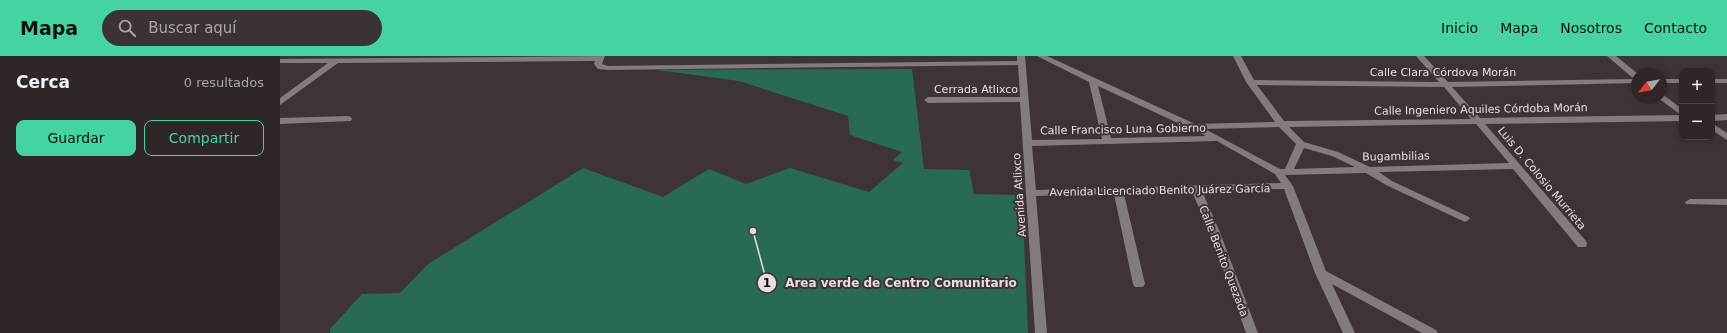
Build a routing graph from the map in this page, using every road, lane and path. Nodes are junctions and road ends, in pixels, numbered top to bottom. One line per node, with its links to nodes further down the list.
1 (1041, 56): 16 (street)
2 (1237, 56): 17 (street)
3 (1420, 56): 18 (street, Luis D. Colosio Murrieta)
4 (1611, 56): 10 (street)
5 (524, 58): 6 (street); 7 (street)
6 (339, 59): 9 (street); 22 (street)
7 (601, 60): 8 (street)
8 (1021, 60): 19 (street, Avenida Atlixco)
9 (280, 61)
10 (1631, 72)
11 (1631, 81): 18 (street, Calle Clara Córdova Morán)
12 (1667, 81): 13 (street)
13 (1679, 81)
14 (1715, 81): 15 (street)
15 (1727, 81)
16 (1093, 82): 31 (street); 35 (street)
17 (1250, 82): 18 (street, Calle Clara Córdova Morán); 30 (street)
18 (1446, 85): 29 (street, Luis D. Colosio Murrieta)
19 (1024, 99): 20 (street, Cerrada Atlixco); 36 (street, Avenida Atlixco)
20 (928, 100)
21 (1667, 101): 23 (street)
22 (280, 102)
23 (1679, 111)
24 (1679, 118): 29 (street, Calle Ingeniero Aquiles Córdoba Morán)
25 (1715, 118): 26 (street)
26 (1727, 118)
27 (348, 119): 28 (street)
28 (280, 121)
29 (1478, 121): 30 (street, Calle Ingeniero Aquiles Córdoba Morán); 38 (street, Luis D. Colosio Murrieta)
30 (1280, 124): 31 (street, Calle Ingeniero Aquiles Córdoba Morán); 37 (street)
31 (1192, 128): 34 (street)
32 (1715, 128): 33 (street)
33 (1727, 137)
34 (1219, 139): 35 (street, Calle Francisco Luna Gobierno); 40 (street)
35 (1107, 141): 36 (street, Calle Francisco Luna Gobierno)
36 (1028, 143): 45 (street, Avenida Atlixco)
37 (1301, 144): 39 (street); 41 (street)
38 (1514, 166): 39 (street, Bugambilias); 49 (street, Luis D. Colosio Murrieta)
39 (1367, 169): 41 (street, Bugambilias); 48 (street)
40 (1278, 172): 41 (street, Bugambilias); 42 (street)
41 (1288, 172)
42 (1288, 186): 43 (street, Avenida Licenciado Benito Juárez García); 50 (street)
43 (1196, 189): 44 (street, Avenida Licenciado Benito Juárez García); 53 (street, Calle Benito Quezada)
44 (1118, 191): 45 (street, Avenida Licenciado Benito Juárez García); 51 (street)
45 (1031, 193): 52 (street, Avenida Atlixco)
46 (1690, 202): 47 (street)
47 (1727, 202)
48 (1465, 219)
49 (1582, 244)
50 (1321, 273): 54 (street); 55 (street)
51 (1139, 284)
52 (1041, 333)
53 (1252, 333)
54 (1349, 333)
55 (1432, 333)

